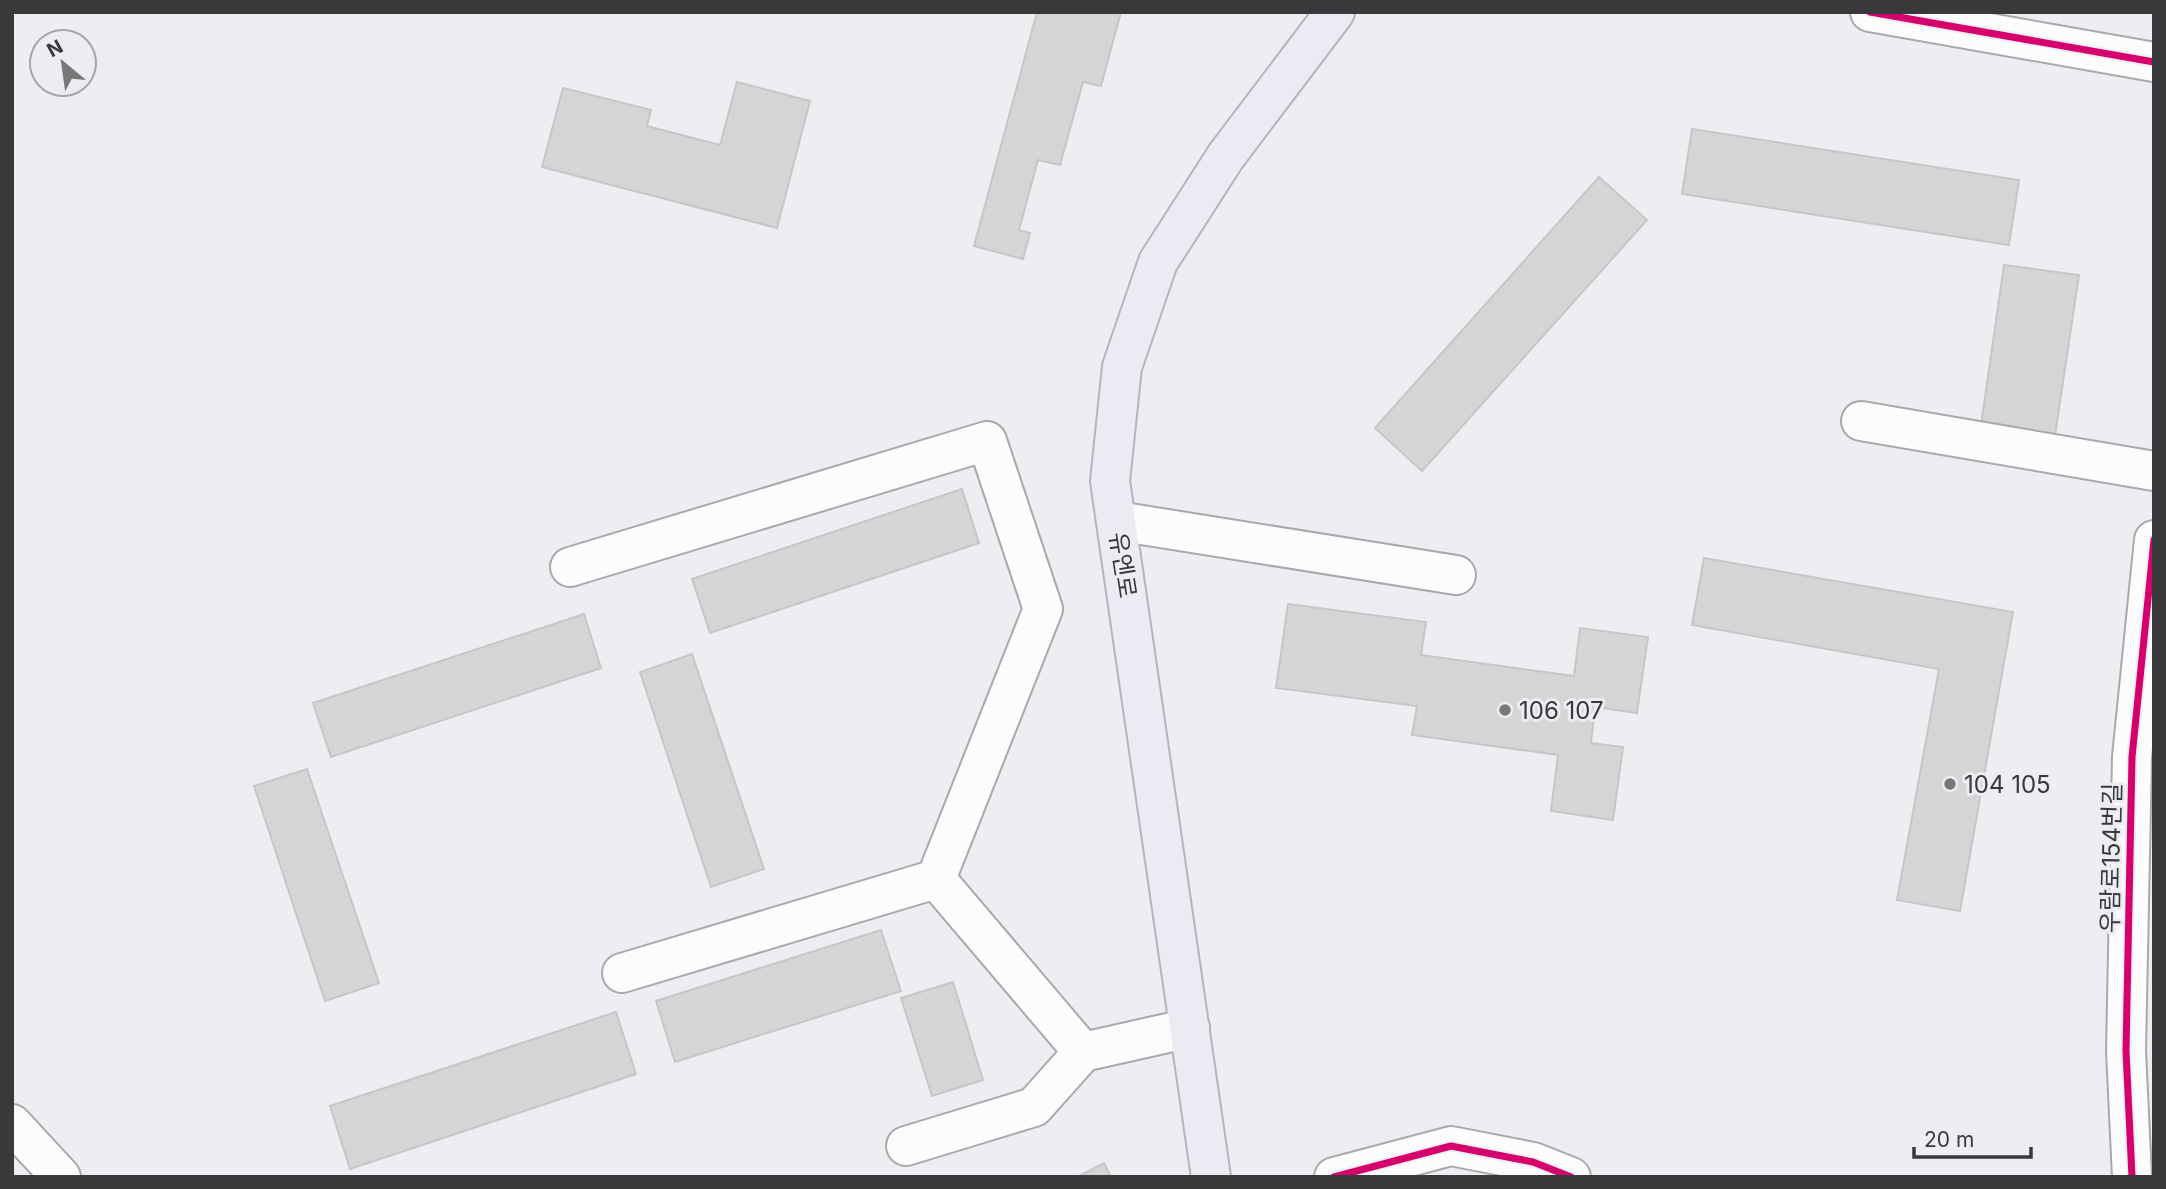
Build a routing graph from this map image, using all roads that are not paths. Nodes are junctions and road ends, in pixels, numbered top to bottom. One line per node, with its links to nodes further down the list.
1 (1335, 12): 6 (main road, 유엔로)
2 (1870, 12): 3 (street)
3 (2154, 61)
4 (1861, 421): 5 (street)
5 (2154, 471)
6 (1117, 521): 9 (street); 13 (main road, 유엔로)
7 (2154, 540): 10 (street, 우람로154번길)
8 (570, 567): 11 (street)
9 (1456, 575)
10 (2143, 759): 15 (street, 우람로154번길)
11 (936, 879): 12 (street); 14 (street)
12 (622, 973)
13 (1190, 1028): 14 (street); 19 (main road, 유엔로)
14 (1083, 1052): 17 (street)
15 (2140, 1053): 22 (street, 우람로154번길)
16 (12, 1124): 18 (street)
17 (906, 1146)
18 (61, 1177)
19 (1211, 1177)
20 (1334, 1177): 21 (street)
21 (1571, 1177)
22 (2132, 1177)

